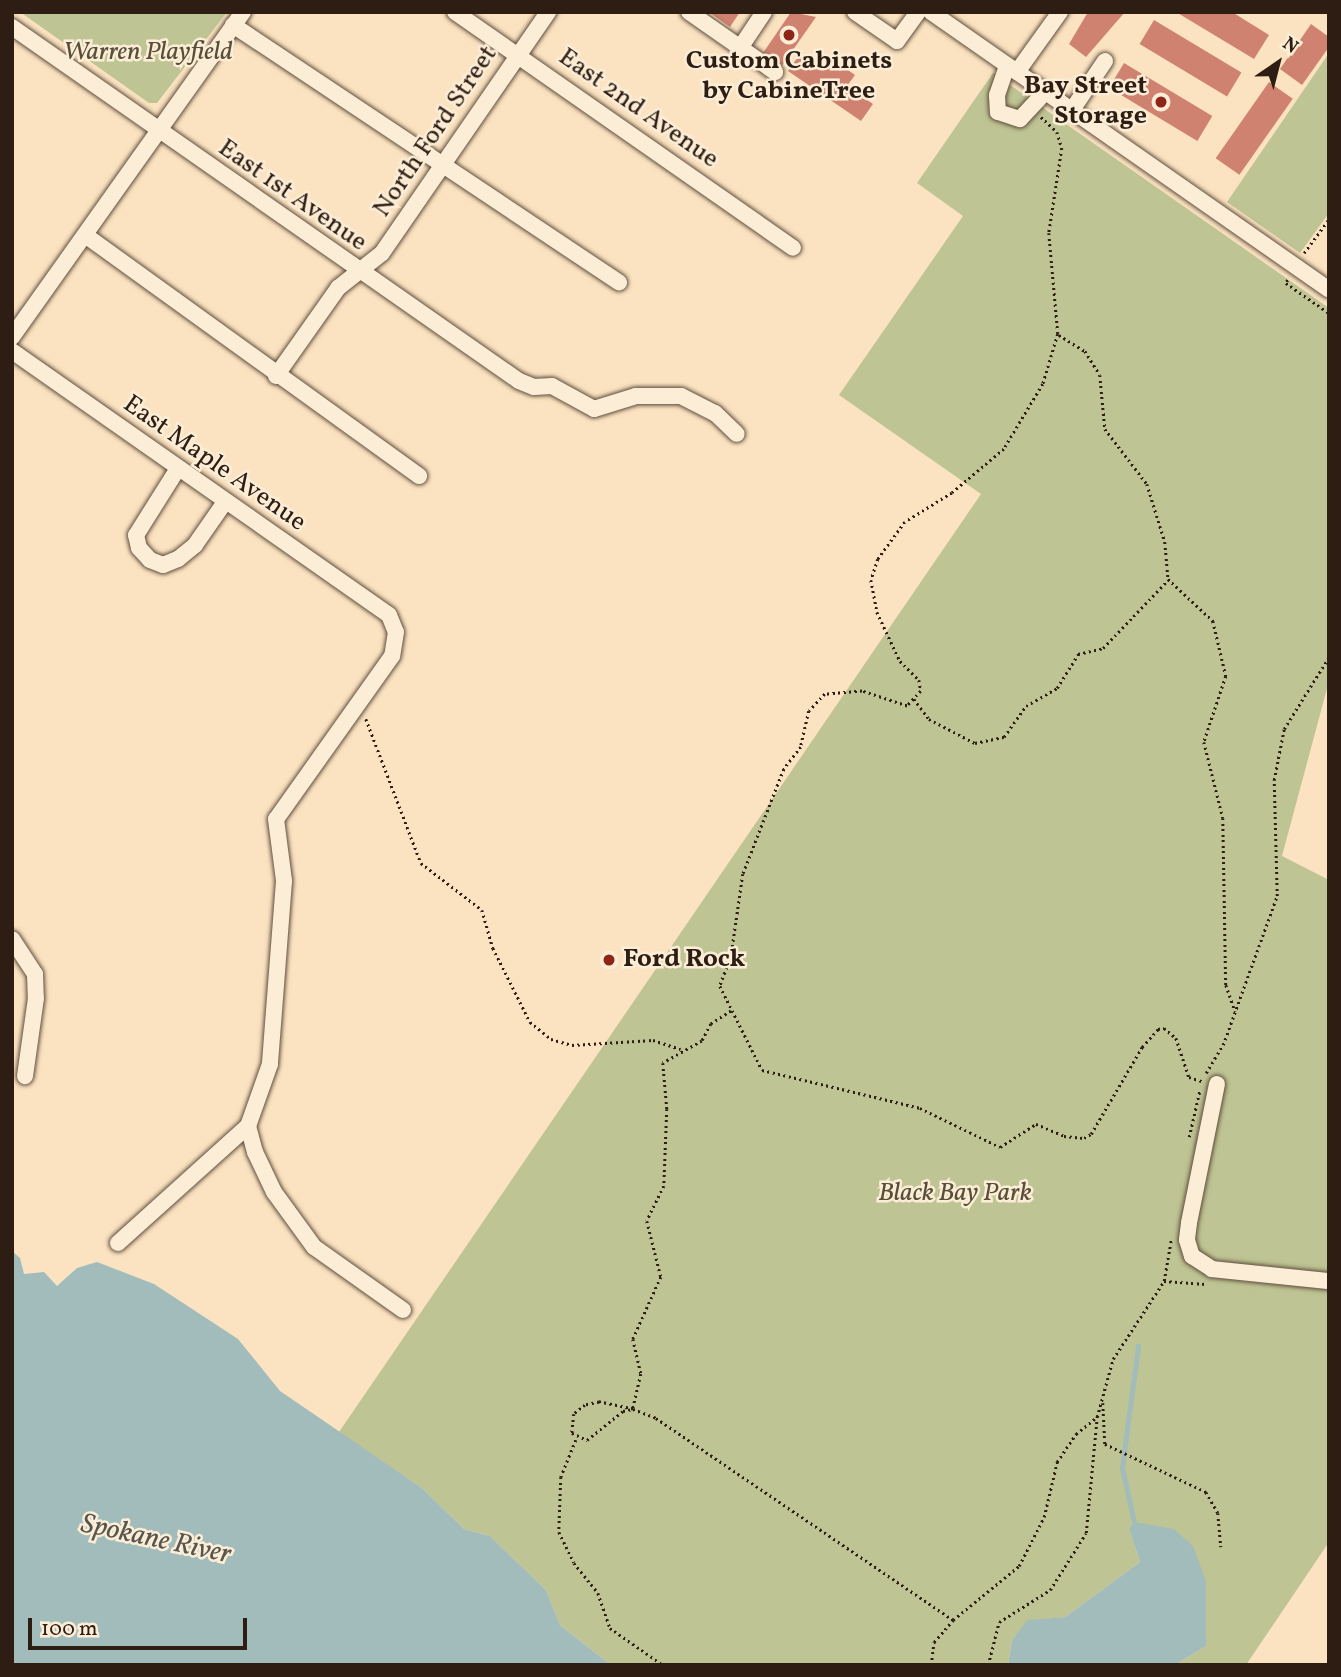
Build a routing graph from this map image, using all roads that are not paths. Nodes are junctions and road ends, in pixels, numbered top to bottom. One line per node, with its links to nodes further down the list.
1 (455, 12): 12 (street, East 2nd Avenue)
2 (548, 12): 12 (street, North Ford Street)
3 (689, 12): 11 (street)
4 (764, 12): 11 (street)
5 (855, 12): 6 (street)
6 (918, 12)
7 (931, 12): 14 (street)
8 (1060, 12): 14 (street)
9 (238, 19): 18 (street); 19 (street)
10 (12, 27): 18 (street, East 1st Avenue)
11 (740, 48): 15 (street)
12 (517, 57): 19 (street, North Ford Street); 21 (street, East 2nd Avenue)
13 (1105, 61): 17 (street)
14 (1012, 69): 16 (street); 16 (street)
15 (775, 72)
16 (1045, 92): 17 (street)
17 (1072, 110): 24 (street)
18 (158, 130): 20 (street); 22 (street, East 1st Avenue)
19 (444, 165): 22 (street, North Ford Street); 23 (street)
20 (85, 235): 25 (street); 27 (street)
21 (793, 248)
22 (358, 272): 27 (street, North Ford Street); 28 (street, East 1st Avenue)
23 (619, 282)
24 (1329, 290)
25 (12, 337)
26 (12, 351): 29 (street, East Maple Avenue)
27 (276, 376): 30 (street)
28 (737, 434)
29 (177, 470): 31 (street, East Maple Avenue); 31 (street)
30 (419, 476)
31 (225, 502): 35 (street, East Maple Avenue)
32 (12, 939): 33 (street)
33 (25, 1076)
34 (1210, 1083): 37 (street)
35 (248, 1126): 36 (street); 38 (street)
36 (118, 1243)
37 (1329, 1281)
38 (403, 1310)

